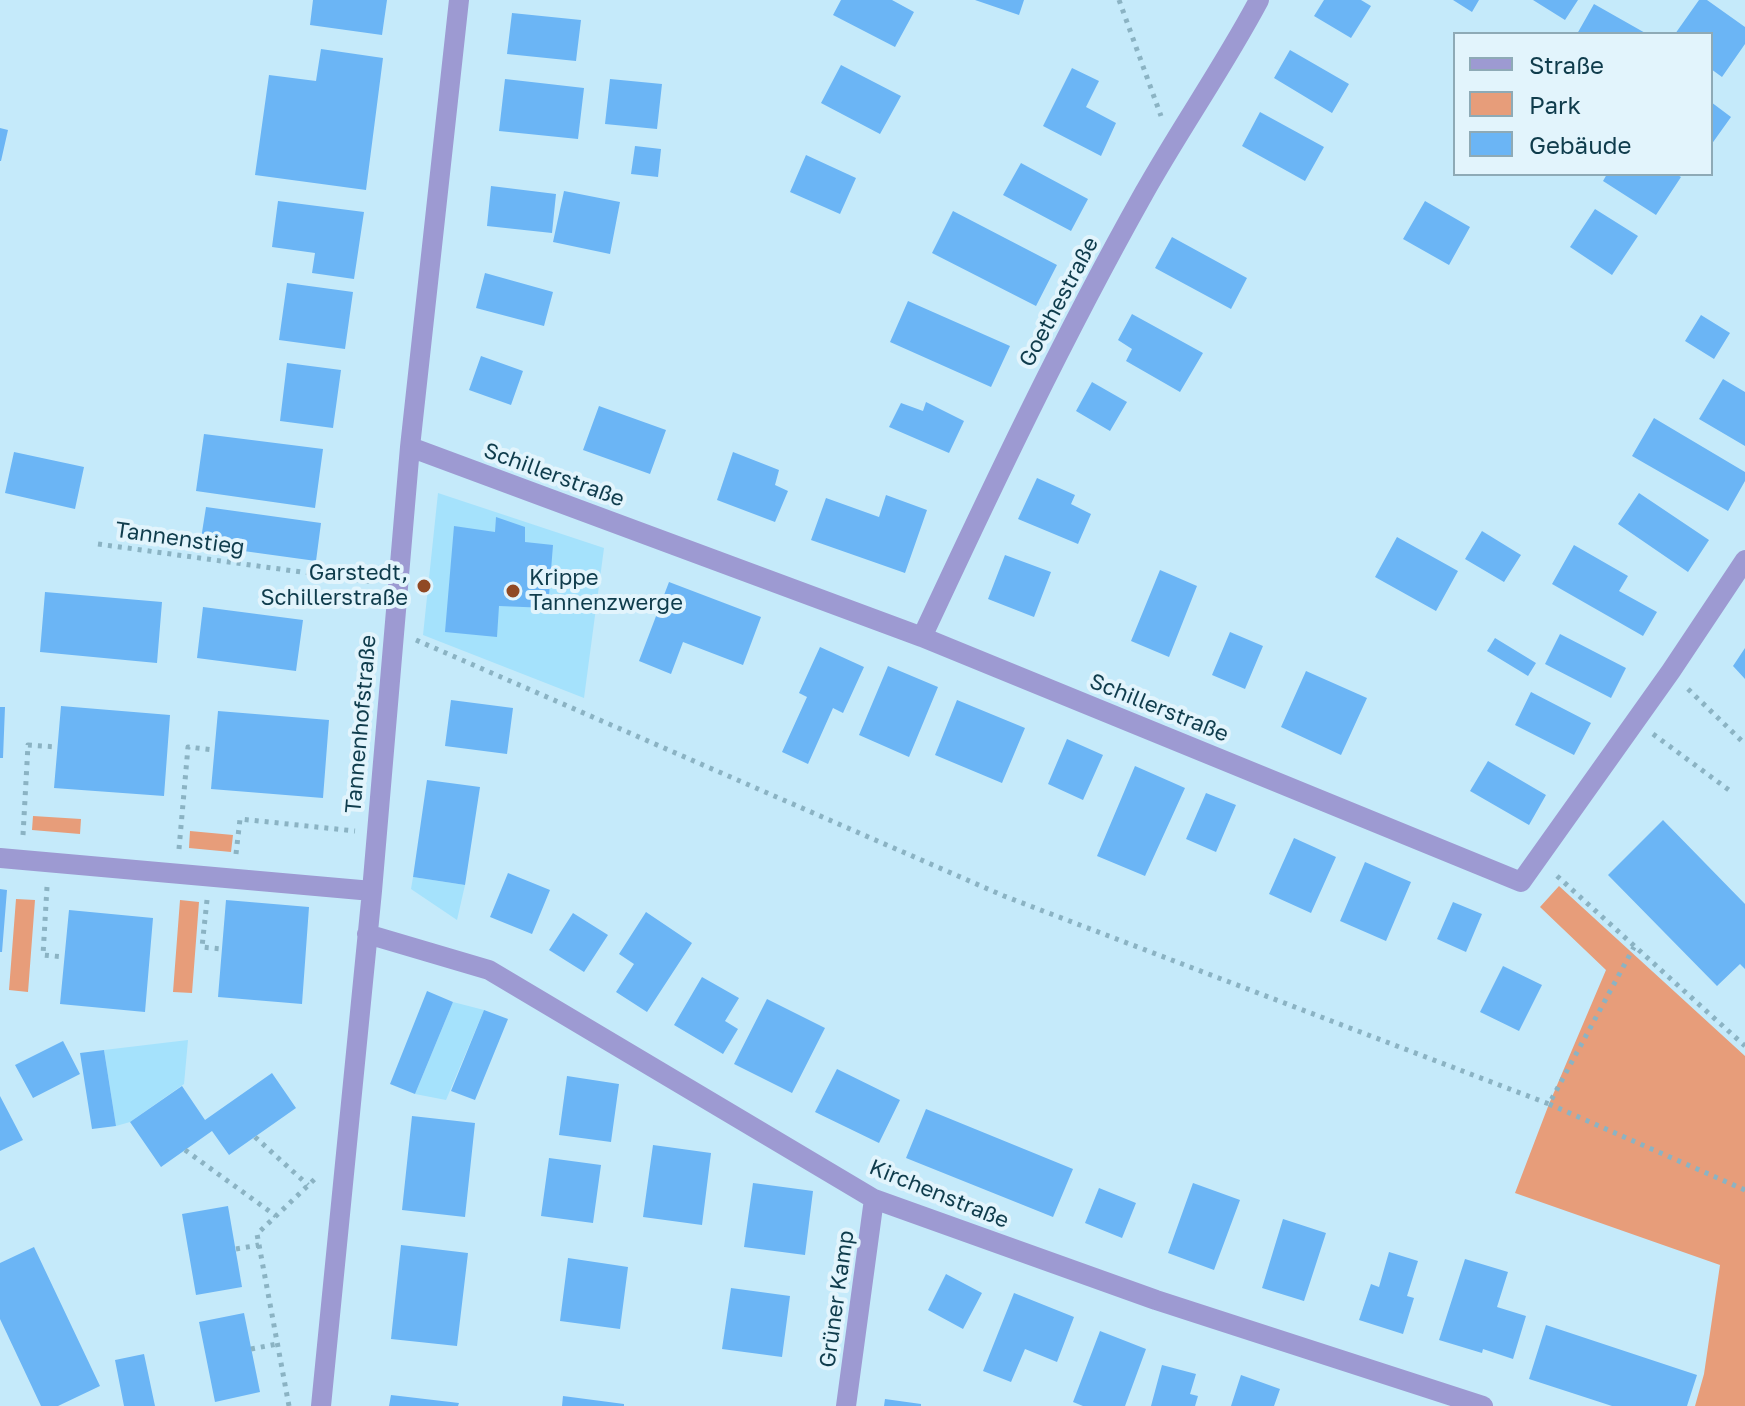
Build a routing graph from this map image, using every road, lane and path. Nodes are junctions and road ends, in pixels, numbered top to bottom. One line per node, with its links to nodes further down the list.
1 (459, 0): 5 (street, Tannenhofstraße)
2 (1119, 0): 4 (path)
3 (1259, 0): 4 (street, Goethestraße)
4 (1173, 147): 10 (street, Goethestraße)
5 (410, 447): 8 (street, Tannenhofstraße); 10 (street, Schillerstraße)
6 (98, 544): 8 (path, Tannenstieg)
7 (1745, 560): 11 (street)
8 (399, 586): 9 (street, Tannenhofstraße)
9 (394, 630): 17 (street, Tannenhofstraße); 31 (path)
10 (922, 637): 24 (street, Schillerstraße)
11 (1671, 671): 12 (street); 13 (path)
12 (1635, 721): 16 (path); 24 (street)
13 (1745, 744)
14 (57, 747): 19 (path)
15 (214, 750): 21 (path)
16 (1733, 793)
17 (376, 834): 23 (path); 25 (street, Tannenhofstraße)
18 (0, 858): 19 (street)
19 (21, 860): 20 (street)
20 (49, 862): 21 (street); 29 (path)
21 (177, 874): 22 (street)
22 (210, 877): 23 (street); 28 (path)
23 (234, 879): 25 (street)
24 (1521, 882): 27 (path)
25 (372, 891): 26 (street, Tannenhofstraße)
26 (367, 934): 33 (street, Tannenhofstraße); 37 (street, Kirchenstraße)
27 (1634, 947): 30 (path); 31 (path)
28 (222, 949)
29 (64, 957)
30 (1745, 1046)
31 (1549, 1104): 36 (path)
32 (255, 1137): 35 (path)
33 (346, 1148): 35 (path); 45 (street, Tannenhofstraße)
34 (185, 1150): 38 (path)
35 (308, 1185): 38 (path)
36 (1745, 1190)
37 (874, 1199): 43 (street, Kirchenstraße); 46 (street, Grüner Kamp)
38 (276, 1216): 39 (path)
39 (259, 1245): 40 (path); 41 (path)
40 (236, 1249)
41 (277, 1344): 42 (path); 44 (path)
42 (251, 1349)
43 (1423, 1397): 47 (street, Kirchenstraße)
44 (289, 1406)
45 (321, 1406)
46 (846, 1406)
47 (1483, 1406)

